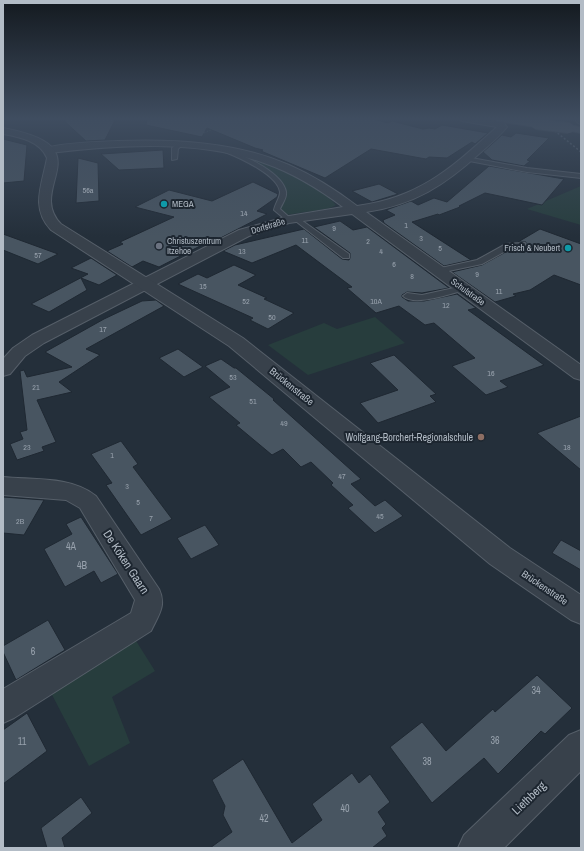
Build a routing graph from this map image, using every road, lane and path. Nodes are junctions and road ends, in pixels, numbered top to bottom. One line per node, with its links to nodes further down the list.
1 (53, 158): 12 (street, Brückenstraße)
2 (242, 158): 8 (lane)
3 (257, 158): 7 (street, Schulstraße)
4 (467, 158): 7 (street, Dorfstraße)
5 (475, 158): 6 (lane)
6 (581, 176)
7 (354, 210): 8 (street, Dorfstraße); 11 (street, Schulstraße)
8 (292, 218): 10 (lane); 12 (street, Dorfstraße)
9 (522, 245): 11 (lane)
10 (346, 256)
11 (439, 271): 13 (street, Schulstraße)
12 (144, 284): 15 (street, Dorfstraße); 18 (street, Brückenstraße)
13 (463, 288): 14 (lane); 16 (street, Schulstraße)
14 (407, 296)
15 (3, 370)
16 (581, 374)
17 (3, 486): 19 (street, De Köken Gaarn)
18 (581, 611)
19 (3, 707)
20 (581, 747): 21 (street, Liethberg)
21 (477, 848)

